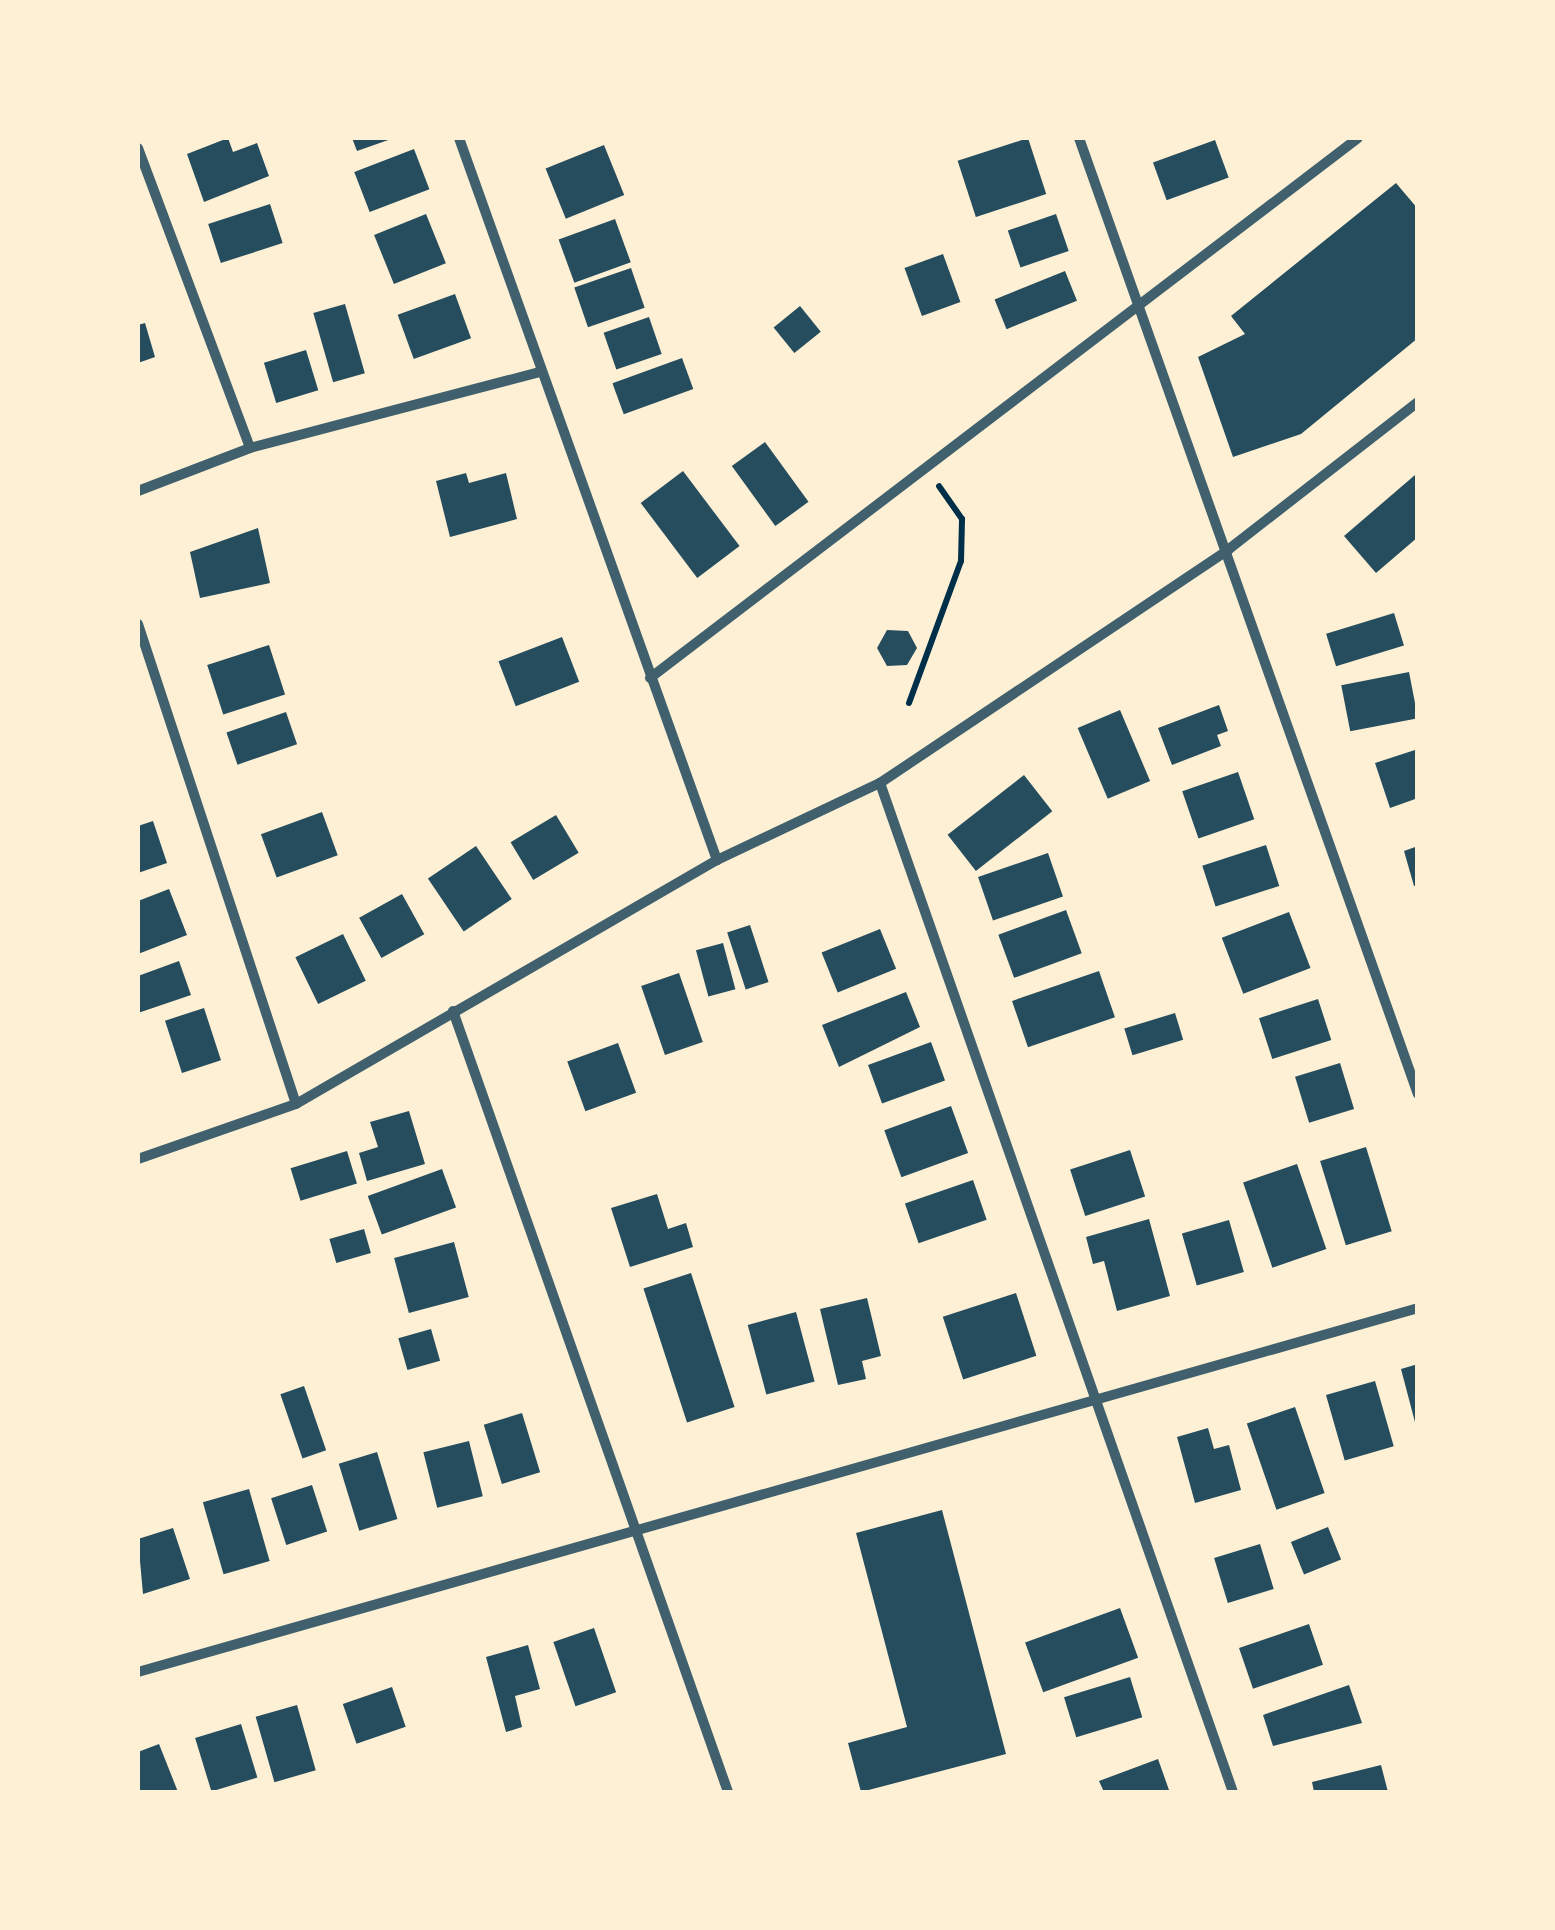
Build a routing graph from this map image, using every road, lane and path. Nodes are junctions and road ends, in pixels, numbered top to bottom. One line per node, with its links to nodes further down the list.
1 (459, 138): 6 (street)
2 (1079, 138): 5 (street)
3 (1358, 138): 5 (street)
4 (138, 148): 8 (street)
5 (1132, 304): 11 (street); 13 (street)
6 (540, 372): 8 (street); 13 (street)
7 (1418, 402): 11 (street)
8 (250, 448): 10 (street)
9 (939, 486): 14 (path)
10 (138, 491)
11 (1228, 549): 15 (street); 18 (street)
12 (138, 624): 19 (street)
13 (650, 678): 16 (street)
14 (909, 703)
15 (880, 783): 16 (street); 22 (street)
16 (718, 860): 17 (street)
17 (453, 1011): 19 (street); 23 (street)
18 (1418, 1094)
19 (296, 1104): 20 (street)
20 (138, 1159)
21 (1418, 1308): 22 (street)
22 (1096, 1397): 23 (street); 26 (street)
23 (637, 1529): 24 (street); 25 (street)
24 (138, 1672)
25 (728, 1792)
26 (1233, 1792)

